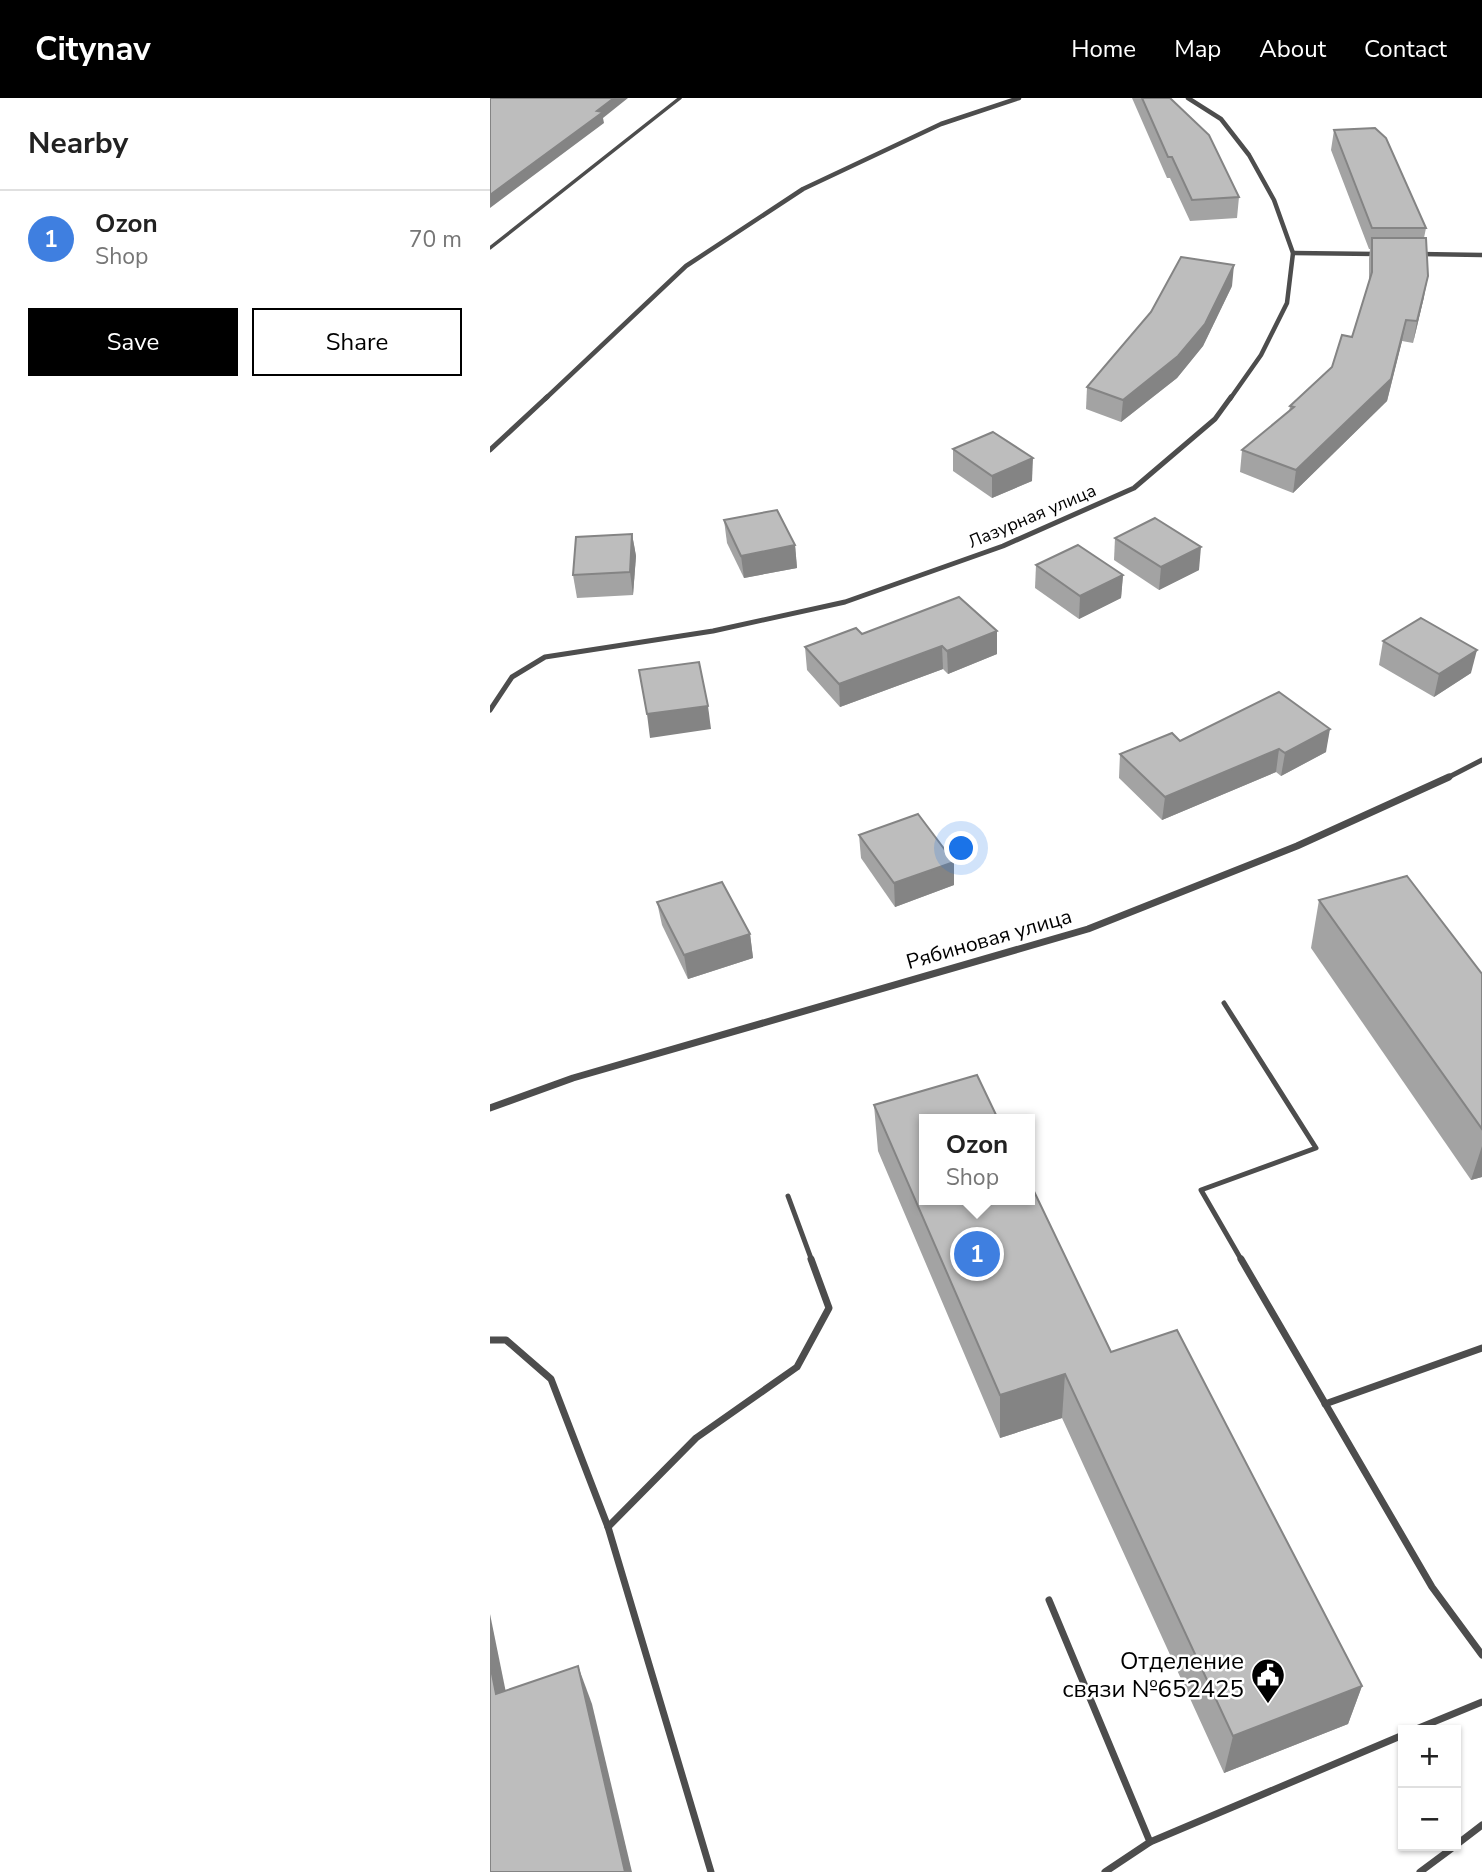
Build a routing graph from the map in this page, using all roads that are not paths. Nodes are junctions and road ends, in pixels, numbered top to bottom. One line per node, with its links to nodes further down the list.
1 (680, 98): 4 (lane)
2 (1019, 98): 9 (street)
3 (1188, 98): 5 (street, Лазурная улица)
4 (490, 248)
5 (1293, 253): 6 (street); 10 (street, Лазурная улица)
6 (1388, 254)
7 (1415, 254): 8 (street)
8 (1482, 255)
9 (490, 450)
10 (490, 710)
11 (1482, 760): 13 (street, Рябиновая улица)
12 (1224, 1003): 17 (lane)
13 (490, 1108)
14 (788, 1196): 18 (lane)
15 (490, 1340): 18 (lane)
16 (1482, 1348): 17 (lane)
17 (1325, 1404): 20 (lane)
18 (608, 1527): 28 (lane)
19 (1049, 1600): 26 (lane)
20 (1482, 1655)
21 (1482, 1702): 22 (lane)
22 (1426, 1725)
23 (1398, 1737): 26 (lane)
24 (1482, 1825): 25 (lane)
25 (1461, 1841)
26 (1150, 1842): 29 (lane)
27 (1447, 1851): 30 (lane)
28 (711, 1872)
29 (1105, 1872)
30 (1420, 1872)

